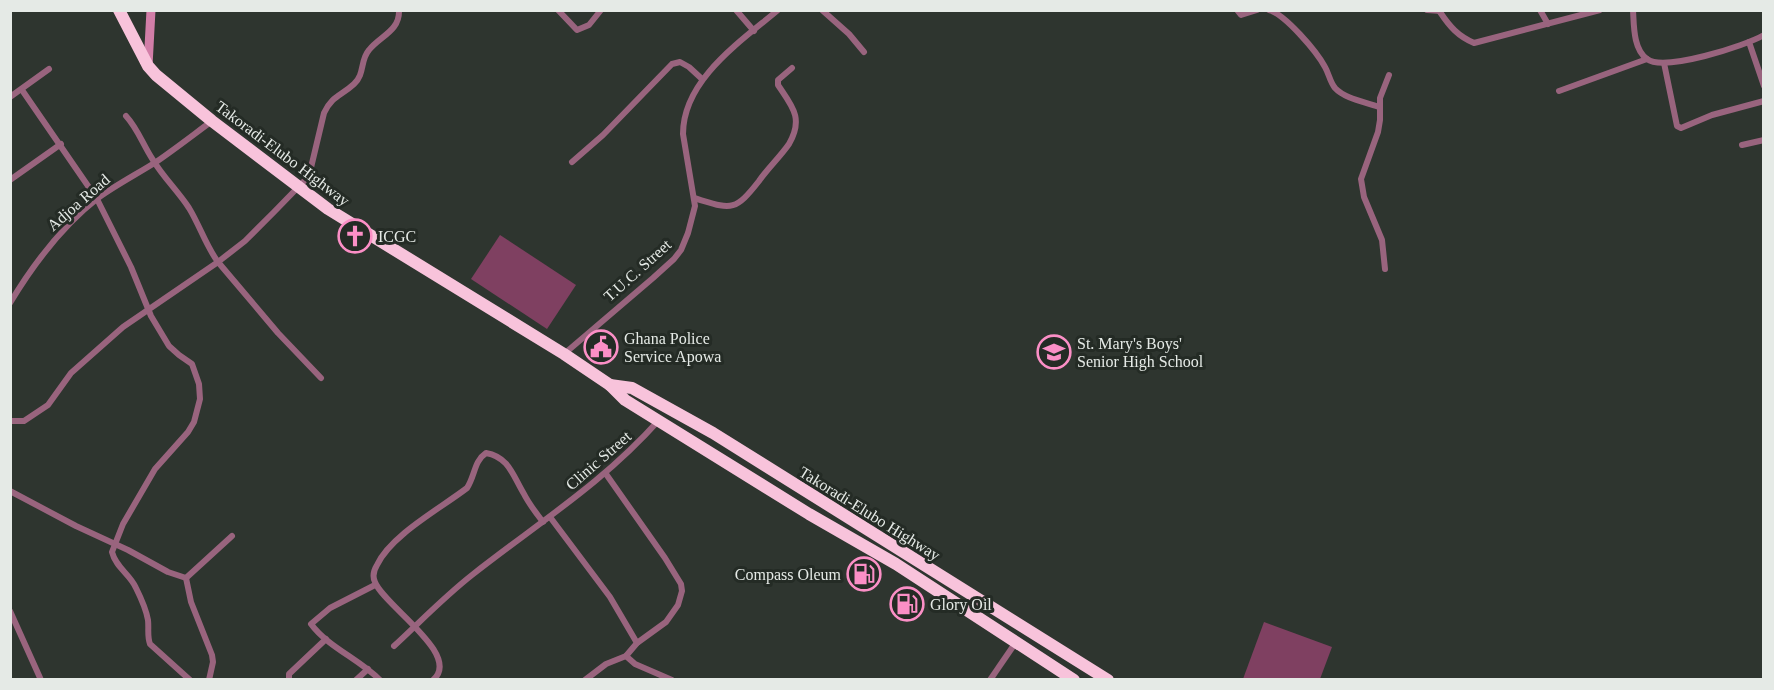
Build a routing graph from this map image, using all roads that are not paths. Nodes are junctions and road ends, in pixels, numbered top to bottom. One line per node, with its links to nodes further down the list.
1 (119, 10): 24 (highway, Takoradi-Elubo Highway)
2 (151, 10): 24 (main road)
3 (399, 10): 43 (street)
4 (558, 10): 5 (street)
5 (601, 10)
6 (736, 10): 18 (street)
7 (778, 10): 18 (street, T.U.C. Street)
8 (822, 10): 21 (street)
9 (1237, 10): 10 (street)
10 (1257, 10)
11 (1269, 10): 34 (street)
12 (1427, 10): 16 (street)
13 (1540, 10): 17 (street)
14 (1600, 10): 17 (street)
15 (1633, 10): 22 (street)
16 (1442, 11): 17 (street)
17 (1548, 24)
18 (754, 31): 28 (street, T.U.C. Street)
19 (1764, 35): 20 (street)
20 (1749, 42): 23 (street); 29 (street)
21 (864, 52)
22 (1647, 59): 23 (street); 31 (street)
23 (1664, 63): 33 (street)
24 (148, 66): 36 (highway, Takoradi-Elubo Highway)
25 (792, 68): 44 (street)
26 (49, 69): 30 (street)
27 (1389, 75): 34 (street)
28 (702, 79): 41 (street); 44 (street, T.U.C. Street)
29 (1764, 86)
30 (22, 90): 32 (street); 38 (street)
31 (1559, 91)
32 (10, 98)
33 (1764, 101)
34 (1379, 107): 47 (street)
35 (126, 116): 40 (street)
36 (212, 121): 40 (street, Adjoa Road); 43 (highway, Takoradi-Elubo Highway)
37 (1764, 140): 39 (street)
38 (61, 144): 42 (street); 45 (street)
39 (1742, 145)
40 (154, 162): 45 (street, Adjoa Road); 46 (street)
41 (572, 162)
42 (10, 180)
43 (298, 188): 46 (street); 50 (highway, Takoradi-Elubo Highway)
44 (694, 198): 50 (street, T.U.C. Street)
45 (98, 199): 48 (street, Adjoa Road); 49 (street)
46 (218, 262): 49 (street); 51 (street)
47 (1385, 269)
48 (10, 303)
49 (148, 308): 54 (street); 60 (street)
50 (564, 354): 52 (highway, Takoradi-Elubo Highway)
51 (321, 378)
52 (610, 385): 53 (highway, Takoradi-Elubo Highway); 82 (highway, Takoradi-Elubo Highway)
53 (659, 420): 55 (street, Clinic Street); 66 (highway, Takoradi-Elubo Highway)
54 (10, 421)
55 (606, 474): 57 (street, Clinic Street); 67 (street)
56 (10, 491): 60 (street)
57 (550, 517): 58 (street, Clinic Street); 67 (street)
58 (543, 522): 62 (street); 64 (street, Clinic Street)
59 (232, 536): 61 (street)
60 (114, 543): 61 (street); 73 (street)
61 (186, 578): 74 (street)
62 (375, 585): 64 (street); 65 (street)
63 (10, 611): 72 (street)
64 (415, 626): 68 (street, Clinic Street); 78 (street)
65 (326, 639): 70 (street); 75 (street)
66 (1016, 641): 80 (street); 81 (highway, Takoradi-Elubo Highway)
67 (637, 643): 69 (street)
68 (394, 646)
69 (626, 656): 71 (street); 79 (street)
70 (368, 669): 76 (street); 77 (street)
71 (585, 679)
72 (41, 680)
73 (190, 680)
74 (208, 680)
75 (289, 680)
76 (356, 680)
77 (380, 680)
78 (433, 680)
79 (672, 680)
80 (990, 680)
81 (1074, 680)
82 (1108, 680)

